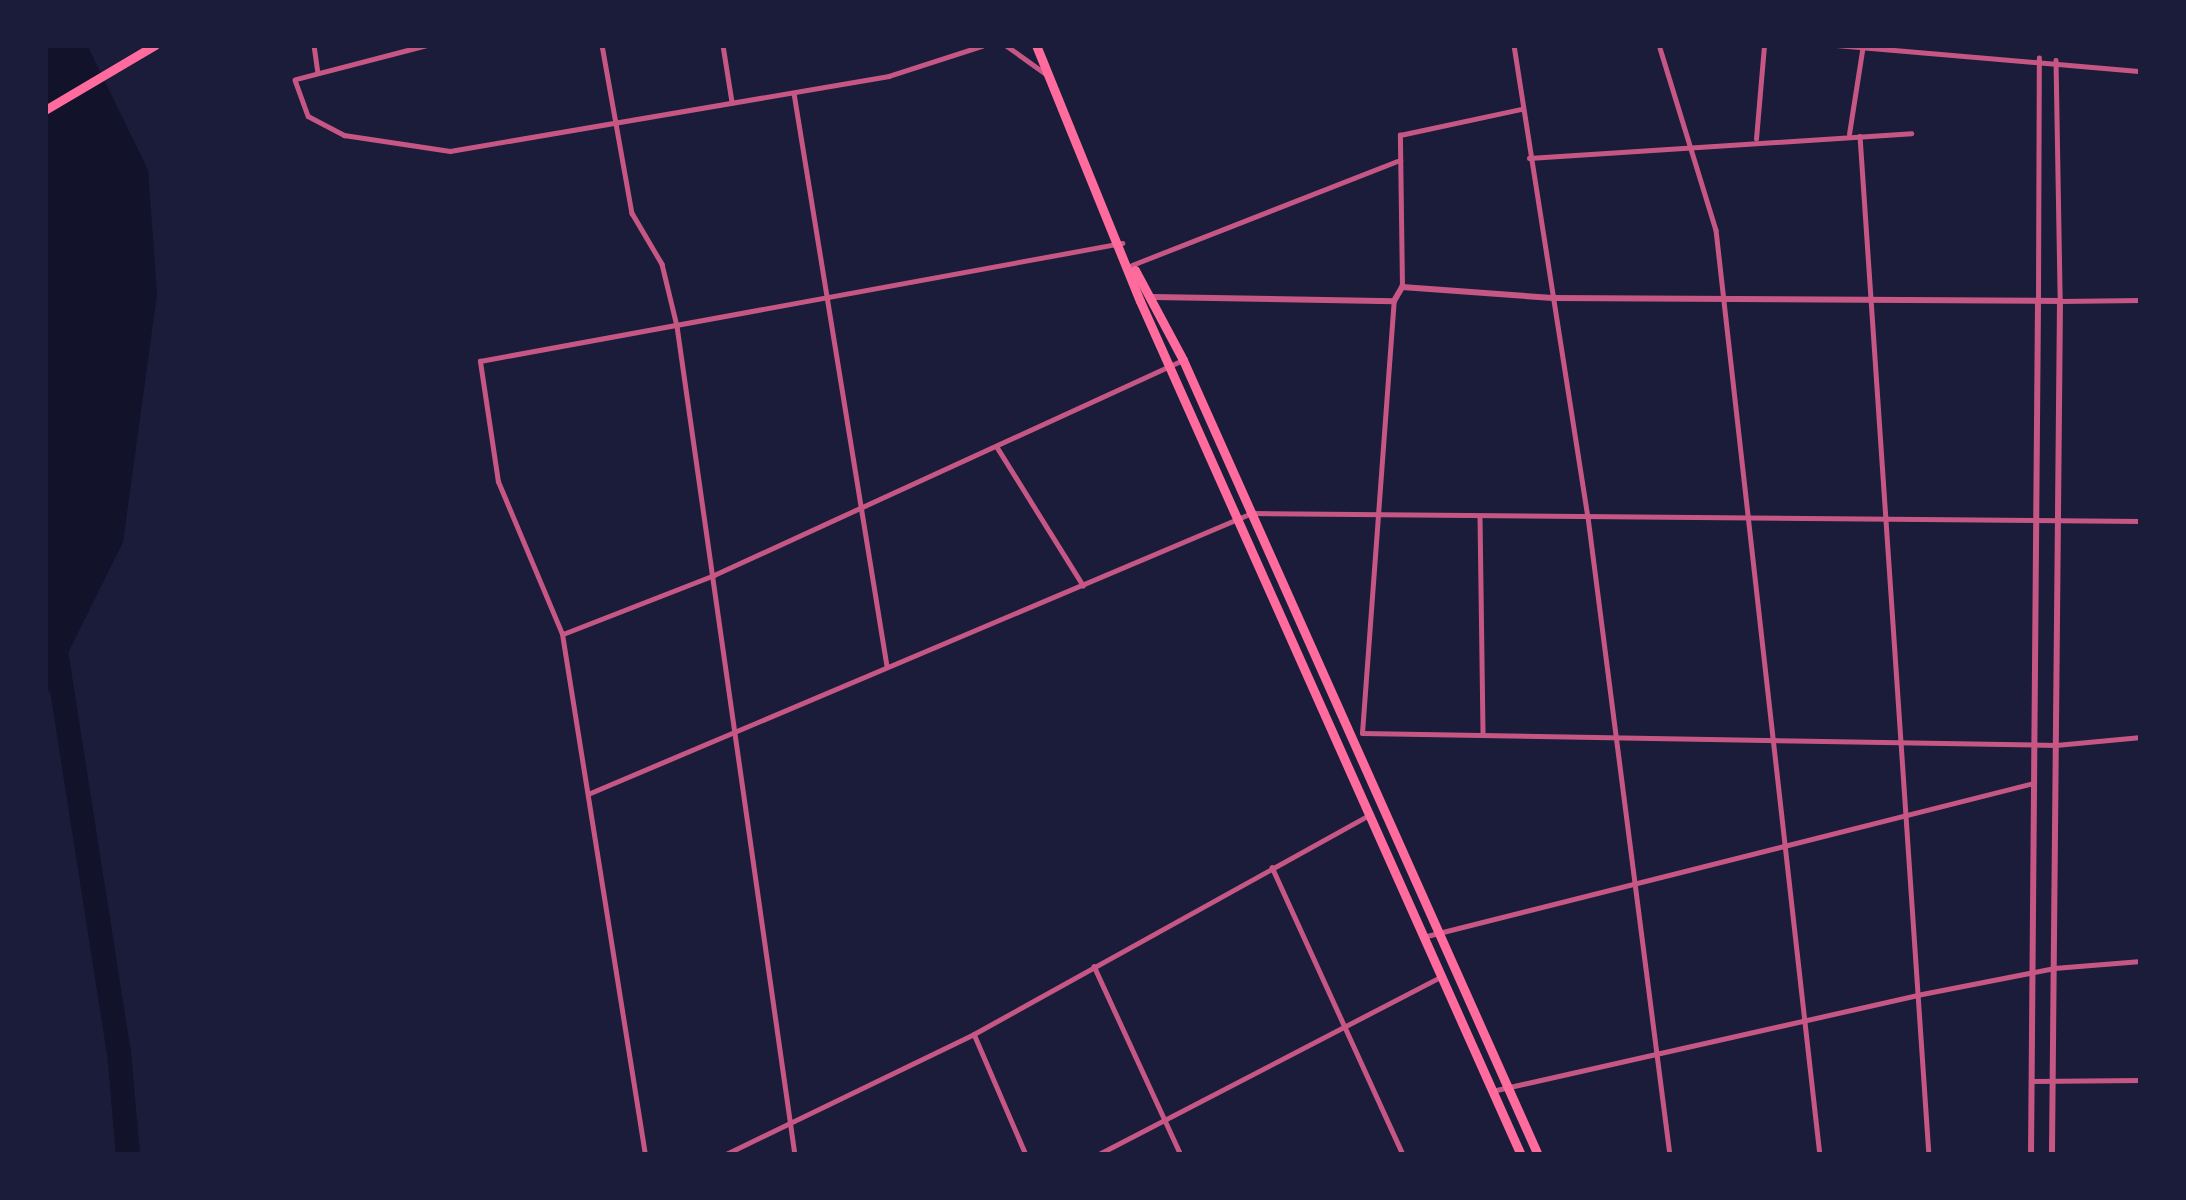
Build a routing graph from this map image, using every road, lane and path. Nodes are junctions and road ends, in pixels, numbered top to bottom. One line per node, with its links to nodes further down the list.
1 (154, 45): 22 (highway)
2 (314, 45): 17 (street)
3 (429, 45): 17 (street)
4 (602, 45): 23 (street)
5 (723, 45): 20 (street)
6 (1036, 45): 18 (highway)
7 (1514, 45): 21 (street)
8 (1619, 45): 13 (street)
9 (1678, 45): 13 (street)
10 (1764, 45): 27 (street)
11 (1836, 45): 12 (street)
12 (1863, 46): 14 (street); 25 (street)
13 (1660, 49): 28 (street)
14 (2039, 58): 15 (street); 37 (street)
15 (2056, 60): 16 (street); 42 (street)
16 (2141, 71)
17 (318, 73): 23 (street)
18 (1048, 75): 19 (street); 31 (highway)
19 (794, 93): 20 (street); 35 (street)
20 (732, 103): 23 (street)
21 (1521, 109): 29 (street); 30 (street)
22 (45, 110)
23 (617, 127): 43 (street)
24 (1911, 133): 26 (street)
25 (1849, 135): 26 (street); 27 (street)
26 (1860, 136): 41 (street)
27 (1756, 139): 28 (street)
28 (1694, 144): 29 (street); 40 (street)
29 (1529, 158): 36 (street)
30 (1400, 160): 32 (street); 33 (street)
31 (1122, 243): 32 (highway); 35 (street)
32 (1132, 265): 34 (highway); 45 (highway)
33 (1402, 286): 36 (street); 39 (street)
34 (1154, 297): 39 (street); 44 (highway)
35 (822, 298): 43 (street); 47 (street)
36 (1553, 298): 40 (street); 51 (street)
37 (2038, 300): 41 (street); 42 (street); 56 (street)
38 (2141, 300): 42 (street)
39 (1394, 301): 48 (street)
40 (1723, 301): 41 (street); 53 (street)
41 (1874, 301): 55 (street)
42 (2060, 301): 57 (street)
43 (677, 326): 58 (street); 60 (street)
44 (1183, 360): 45 (street); 49 (highway)
45 (1170, 367): 46 (street); 52 (highway)
46 (997, 447): 47 (street); 59 (street)
47 (861, 509): 58 (street); 61 (street)
48 (1374, 509): 49 (street); 50 (street); 65 (street)
49 (1252, 513): 52 (street); 65 (highway)
50 (1480, 516): 51 (street); 62 (street)
51 (1588, 517): 53 (street); 63 (street)
52 (1238, 519): 59 (street); 71 (highway)
53 (1748, 520): 55 (street); 66 (street)
54 (2141, 521): 57 (street)
55 (1888, 524): 56 (street); 68 (street)
56 (2035, 524): 57 (street); 69 (street)
57 (2057, 524): 70 (street)
58 (714, 574): 60 (street); 64 (street)
59 (1083, 586): 61 (street)
60 (562, 634): 73 (street)
61 (887, 669): 64 (street)
62 (1483, 734): 63 (street); 65 (street)
63 (1613, 734): 66 (street); 78 (street)
64 (737, 735): 73 (street); 97 (street)
65 (1357, 735): 71 (street); 79 (highway)
66 (1772, 737): 68 (street); 76 (street)
67 (2141, 737): 70 (street)
68 (1902, 738): 69 (street); 74 (street)
69 (2034, 743): 70 (street); 72 (street)
70 (2056, 745): 83 (street)
71 (1339, 746): 75 (highway)
72 (2033, 783): 74 (street); 84 (street)
73 (588, 794): 98 (street)
74 (1907, 811): 76 (street); 86 (street)
75 (1369, 815): 77 (street); 80 (highway)
76 (1785, 844): 78 (street); 88 (street)
77 (1272, 867): 82 (street); 87 (street)
78 (1633, 880): 79 (street); 90 (street)
79 (1438, 930): 80 (street); 94 (highway)
80 (1423, 938): 85 (highway)
81 (2141, 962): 83 (street)
82 (1094, 966): 89 (street); 96 (street)
83 (2054, 968): 84 (street); 93 (street)
84 (2032, 973): 86 (street); 92 (street)
85 (1441, 977): 87 (street); 95 (highway)
86 (1917, 995): 88 (street); 109 (street)
87 (1344, 1023): 96 (street); 104 (street)
88 (1803, 1023): 90 (street); 108 (street)
89 (974, 1034): 97 (street); 101 (street)
90 (1655, 1057): 94 (street); 107 (street)
91 (2141, 1080): 93 (street)
92 (2031, 1081): 93 (street); 110 (street)
93 (2053, 1081): 111 (street)
94 (1507, 1084): 95 (street); 106 (highway)
95 (1492, 1091): 105 (highway)
96 (1165, 1119): 102 (street); 103 (street)
97 (791, 1127): 99 (street); 100 (street)
98 (645, 1155)
99 (724, 1155)
100 (795, 1155)
101 (1026, 1155)
102 (1097, 1155)
103 (1181, 1155)
104 (1403, 1155)
105 (1521, 1155)
106 (1538, 1155)
107 (1670, 1155)
108 (1820, 1155)
109 (1929, 1155)
110 (2030, 1155)
111 (2052, 1155)

